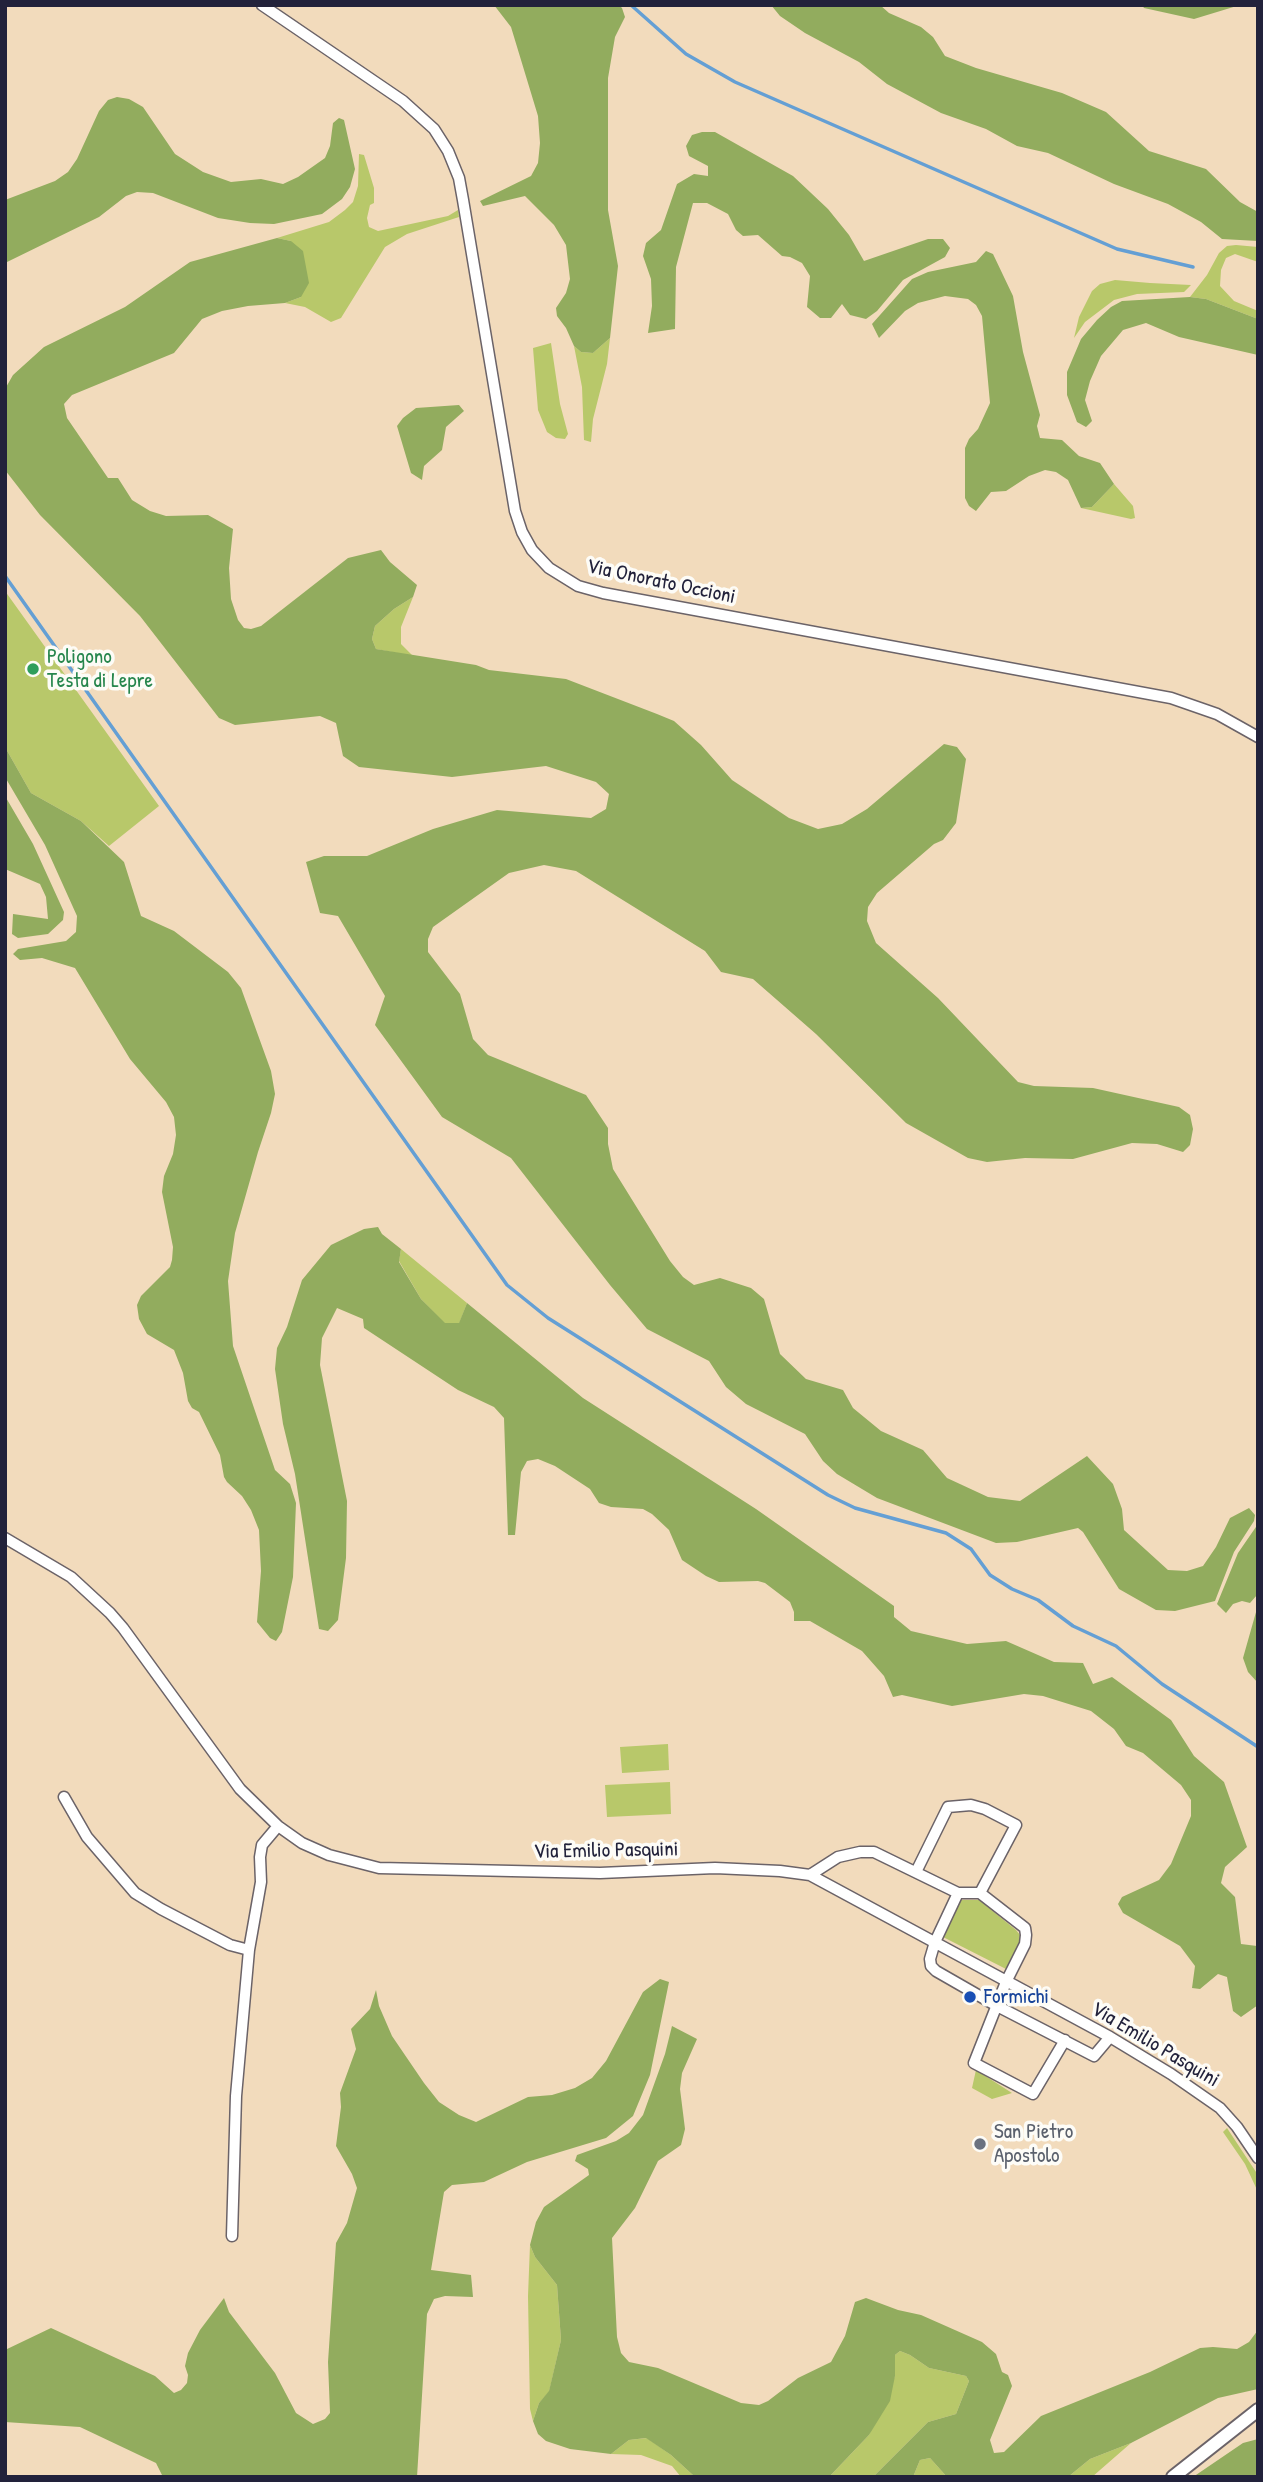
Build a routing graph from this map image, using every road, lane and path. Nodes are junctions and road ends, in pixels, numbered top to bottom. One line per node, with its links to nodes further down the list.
1 (262, 5): 2 (street, Via Onorato Occioni)
2 (1258, 737)
3 (5, 1538): 5 (street, Via Emilio Pasquini)
4 (64, 1797): 11 (street)
5 (278, 1826): 7 (street, Via Emilio Pasquini); 11 (street)
6 (916, 1872): 7 (street); 8 (street); 9 (street)
7 (810, 1875): 10 (street, Via Emilio Pasquini)
8 (958, 1892): 9 (street); 10 (street)
9 (981, 1893): 12 (street)
10 (934, 1942): 12 (street, Via Emilio Pasquini); 13 (street)
11 (249, 1950): 17 (street)
12 (1006, 1982): 13 (street); 14 (street, Via Emilio Pasquini)
13 (998, 2006): 15 (street); 15 (street)
14 (1110, 2037): 15 (street); 16 (street, Via Emilio Pasquini)
15 (1065, 2040)
16 (1258, 2158)
17 (232, 2236)
18 (1258, 2410): 19 (street)
19 (1173, 2477)

